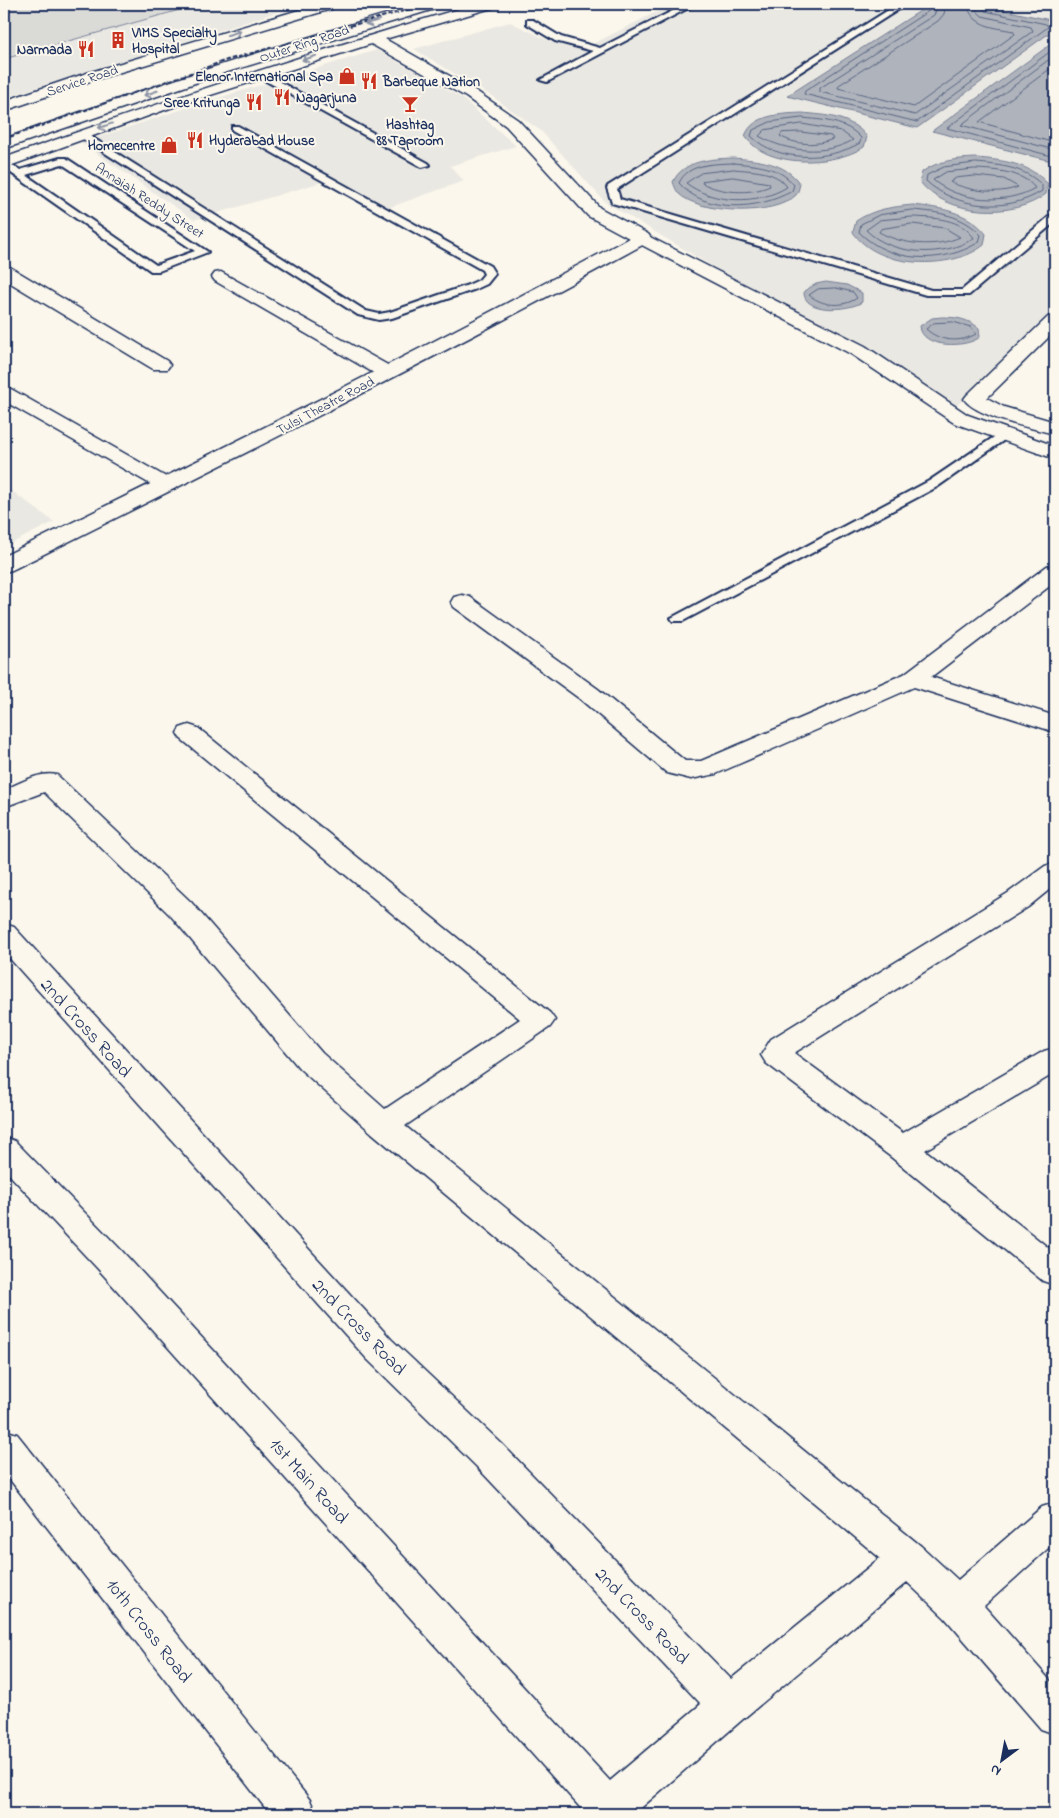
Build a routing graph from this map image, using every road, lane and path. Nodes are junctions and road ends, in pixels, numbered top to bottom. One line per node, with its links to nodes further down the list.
1 (436, 4): 15 (main road, Outer Ring Road, one-way to 15)
2 (490, 4): 7 (main road)
3 (692, 4): 8 (lane)
4 (899, 4): 19 (lane)
5 (339, 9): 10 (main road, Outer Ring Road); 12 (main road, Service Road, one-way to 5)
6 (530, 22): 8 (lane)
7 (372, 38): 9 (main road, one-way to 9); 20 (main road)
8 (601, 51): 11 (lane)
9 (260, 74): 14 (main road, one-way to 14); 17 (lane)
10 (134, 79)
11 (544, 80)
12 (4, 106)
13 (235, 128): 14 (lane)
14 (82, 135): 16 (main road)
15 (4, 144)
16 (4, 163): 18 (lane, Annaiah Reddy Street)
17 (425, 165)
18 (18, 174): 18 (lane, Annaiah Reddy Street)
19 (1055, 217)
20 (642, 238): 25 (main road, Tulsi Theatre Road); 28 (main road)
21 (4, 271): 24 (main road)
22 (221, 277): 25 (main road)
23 (1055, 321): 27 (main road)
24 (160, 364)
25 (386, 372): 32 (main road, Tulsi Theatre Road)
26 (4, 393): 32 (main road)
27 (996, 411): 28 (main road); 29 (main road)
28 (982, 427): 30 (main road)
29 (1055, 428)
30 (1003, 435): 31 (main road); 36 (lane)
31 (1055, 453)
32 (166, 485): 33 (main road, Tulsi Theatre Road)
33 (4, 564)
34 (1055, 571): 37 (main road)
35 (462, 602): 37 (main road)
36 (678, 618)
37 (913, 679): 38 (main road)
38 (1055, 724)
39 (189, 733): 44 (main road)
40 (4, 799): 44 (main road)
41 (1055, 872): 45 (main road)
42 (4, 934): 52 (main road, 2nd Cross Road)
43 (1055, 1059): 45 (main road)
44 (383, 1125): 50 (main road)
45 (902, 1149): 47 (main road)
46 (4, 1150): 54 (main road, 1st Main Road)
47 (1052, 1266)
48 (4, 1446): 55 (main road, 10th Cross Road)
49 (1055, 1519): 51 (main road)
50 (908, 1558): 51 (main road); 52 (main road)
51 (958, 1605): 53 (main road)
52 (729, 1705): 54 (main road)
53 (1055, 1715)
54 (610, 1812)
55 (296, 1814)

